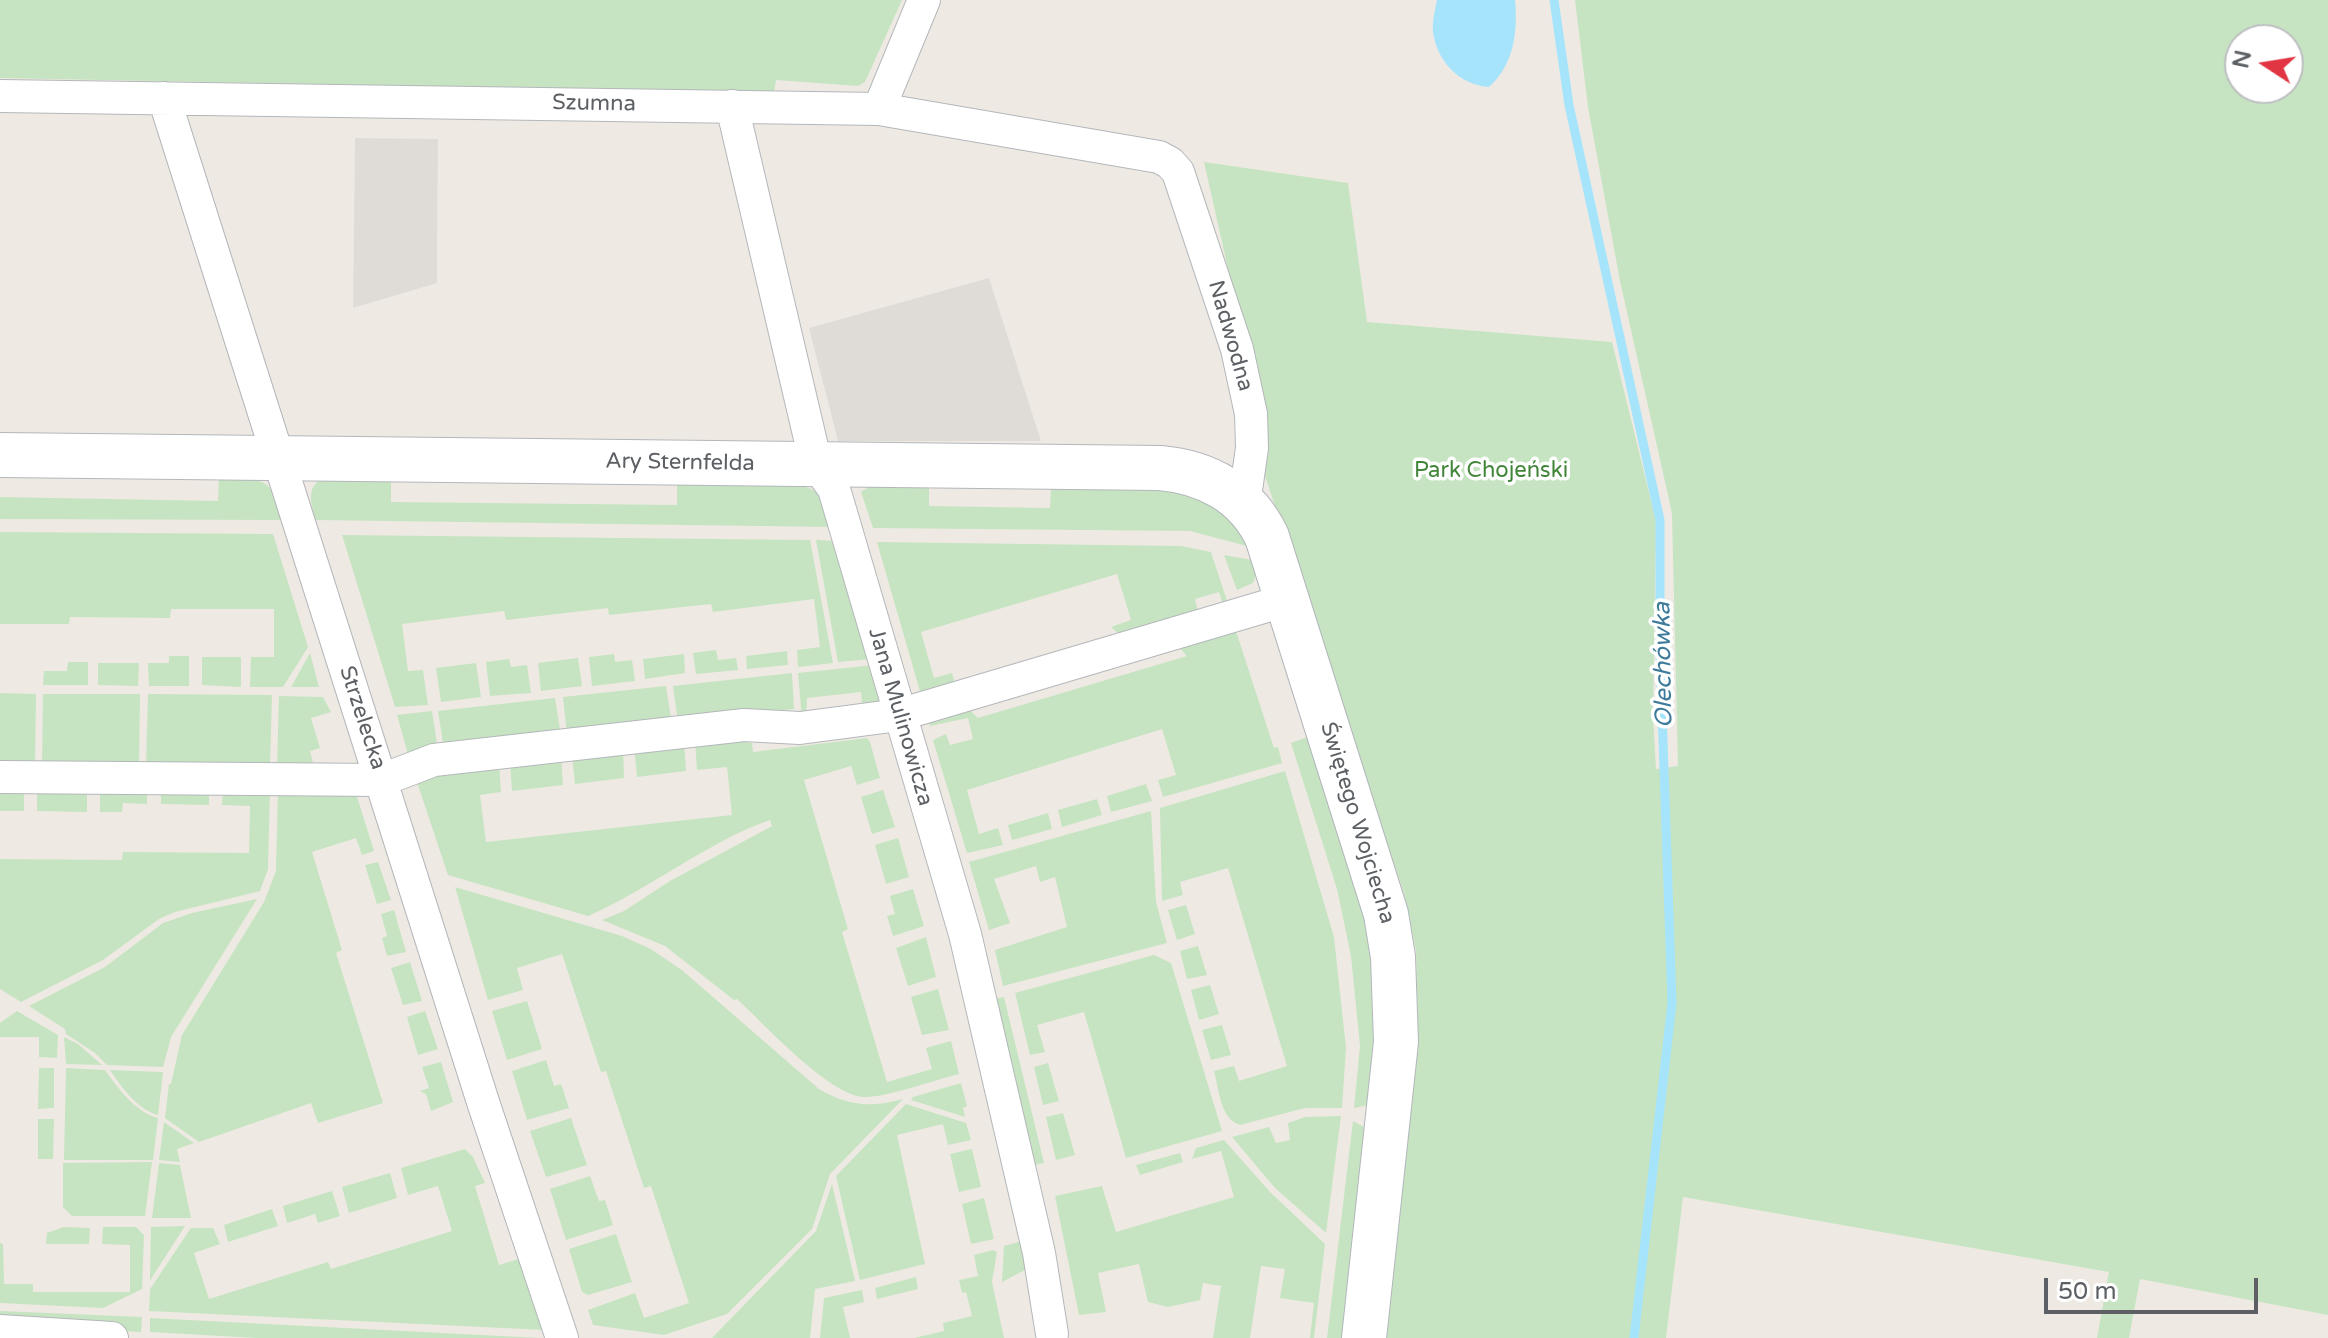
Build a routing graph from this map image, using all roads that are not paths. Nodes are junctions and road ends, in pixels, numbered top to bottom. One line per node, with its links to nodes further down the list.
1 (924, 0): 5 (street)
2 (0, 96): 3 (street, Szumna)
3 (164, 98): 4 (street, Szumna); 8 (street, Strzelecka)
4 (732, 106): 5 (street, Szumna); 9 (street, Jana Mulinowicza)
5 (879, 109): 6 (street, Szumna)
6 (1178, 172): 10 (street, Nadwodna)
7 (0, 455): 8 (street, Ary Sternfelda)
8 (278, 458): 9 (street, Ary Sternfelda); 14 (street, Strzelecka)
9 (816, 464): 10 (street, Ary Sternfelda); 12 (street, Jana Mulinowicza)
10 (1244, 504): 11 (street, Ary Sternfelda)
11 (1287, 600): 12 (street); 19 (street, Świętego Wojciecha)
12 (899, 715): 14 (street); 16 (street, Jana Mulinowicza)
13 (0, 777): 14 (street)
14 (382, 780): 18 (street, Strzelecka)
15 (0, 1331): 17 (street)
16 (1052, 1334)
17 (112, 1338)
18 (562, 1338)
19 (1364, 1338)

